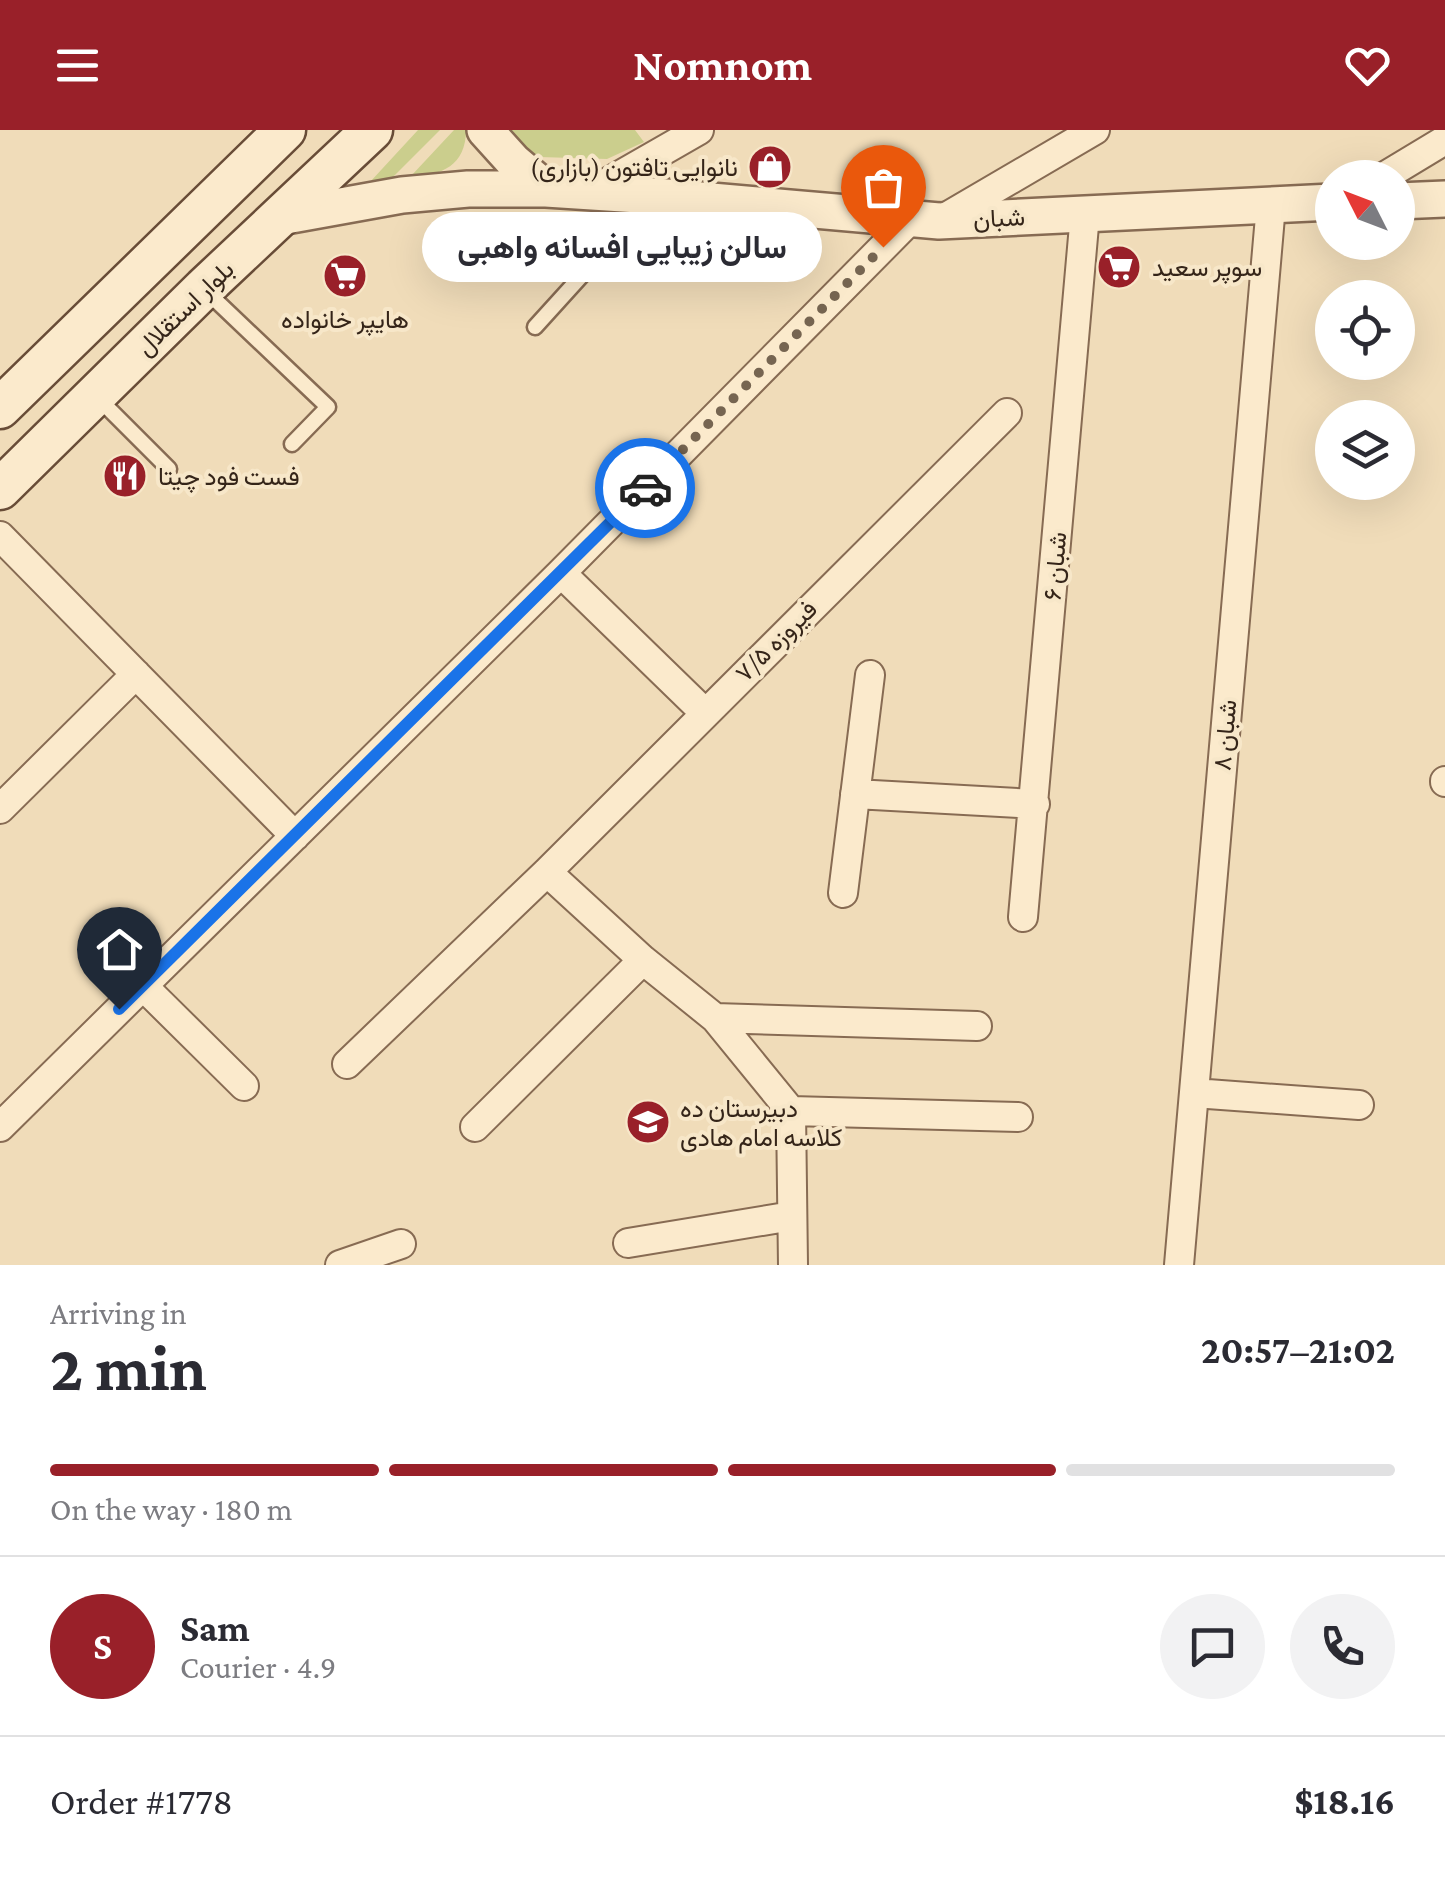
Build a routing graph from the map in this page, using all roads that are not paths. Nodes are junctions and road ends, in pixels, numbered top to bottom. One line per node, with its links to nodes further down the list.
1 (285, 130): 19 (main road)
2 (372, 130): 16 (main road, بلوار استقلال)
3 (485, 130): 8 (street)
4 (699, 130): 9 (street)
5 (1095, 130): 17 (street)
6 (1445, 140): 7 (street)
7 (1412, 160)
8 (546, 189): 9 (street, شبان); 16 (street, شبان)
9 (591, 192): 10 (street, شبان)
10 (654, 196): 17 (street, شبان); 20 (lane)
11 (1415, 200): 12 (street)
12 (1445, 200)
13 (1315, 203): 14 (street, شبان)
14 (1271, 205): 15 (street, شبان); 46 (street, ۸ شبان)
15 (1085, 214): 17 (street, شبان); 34 (street, ۶ شبان)
16 (280, 217): 18 (main road, بلوار استقلال)
17 (924, 220): 29 (street)
18 (204, 288): 21 (main road, بلوار استقلال); 25 (lane)
19 (93, 317): 21 (main road); 23 (main road)
20 (535, 327)
21 (133, 358): 22 (main road, بلوار استقلال)
22 (96, 395): 26 (lane); 27 (main road, بلوار استقلال)
23 (0, 408)
24 (1008, 413): 32 (street, ۷/۵ فیروزه)
25 (292, 444)
26 (169, 469)
27 (0, 488)
28 (0, 536): 30 (street)
29 (561, 572): 32 (street); 36 (street)
30 (136, 674): 35 (street); 36 (street)
31 (870, 675): 33 (street)
32 (704, 712): 37 (street, ۷/۵ فیروزه)
33 (855, 794): 34 (street); 38 (street)
34 (1034, 804): 39 (street, ۶ شبان)
35 (0, 809)
36 (295, 836): 41 (street)
37 (547, 872): 40 (street); 44 (street, ۷/۵ فیروزه)
38 (843, 893)
39 (1023, 917)
40 (643, 960): 42 (street); 51 (street)
41 (143, 986): 45 (street); 50 (street)
42 (716, 1018): 43 (street); 48 (street)
43 (976, 1026)
44 (347, 1064)
45 (244, 1086)
46 (1194, 1093): 47 (street); 57 (street, ۸ شبان)
47 (1359, 1105)
48 (791, 1111): 49 (street); 52 (street)
49 (1018, 1117)
50 (0, 1128)
51 (475, 1128)
52 (792, 1216): 53 (street); 56 (street)
53 (628, 1242)
54 (401, 1244): 55 (street)
55 (340, 1265)
56 (793, 1265)
57 (1180, 1265)

